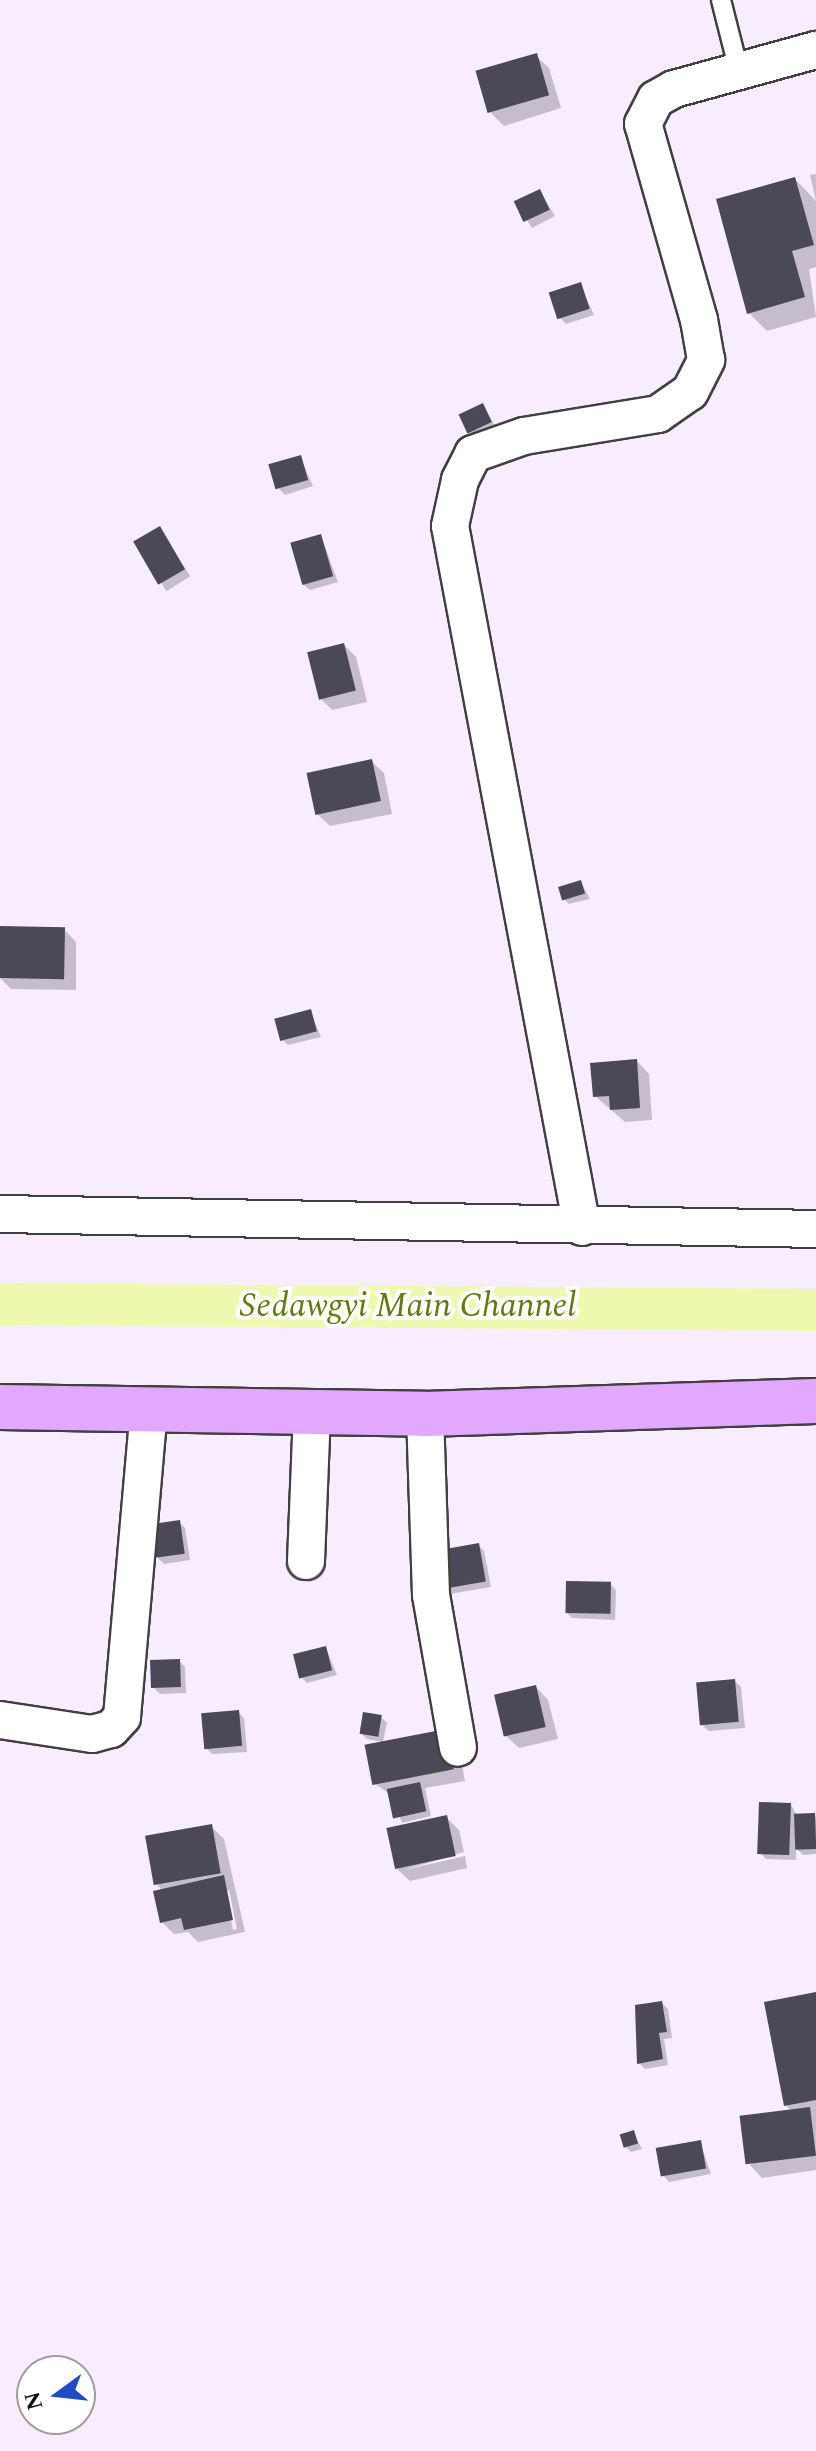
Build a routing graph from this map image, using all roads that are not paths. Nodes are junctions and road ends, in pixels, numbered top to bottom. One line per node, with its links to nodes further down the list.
1 (721, 0): 3 (lane)
2 (816, 50): 3 (street)
3 (739, 71): 5 (street)
4 (0, 1214): 5 (street)
5 (582, 1227): 6 (street)
6 (816, 1229)
7 (816, 1401): 11 (street)
8 (0, 1407): 9 (street)
9 (149, 1410): 10 (street); 13 (street)
10 (312, 1411): 11 (street); 12 (street)
11 (425, 1414): 14 (street)
12 (306, 1561)
13 (0, 1720)
14 (458, 1748)

